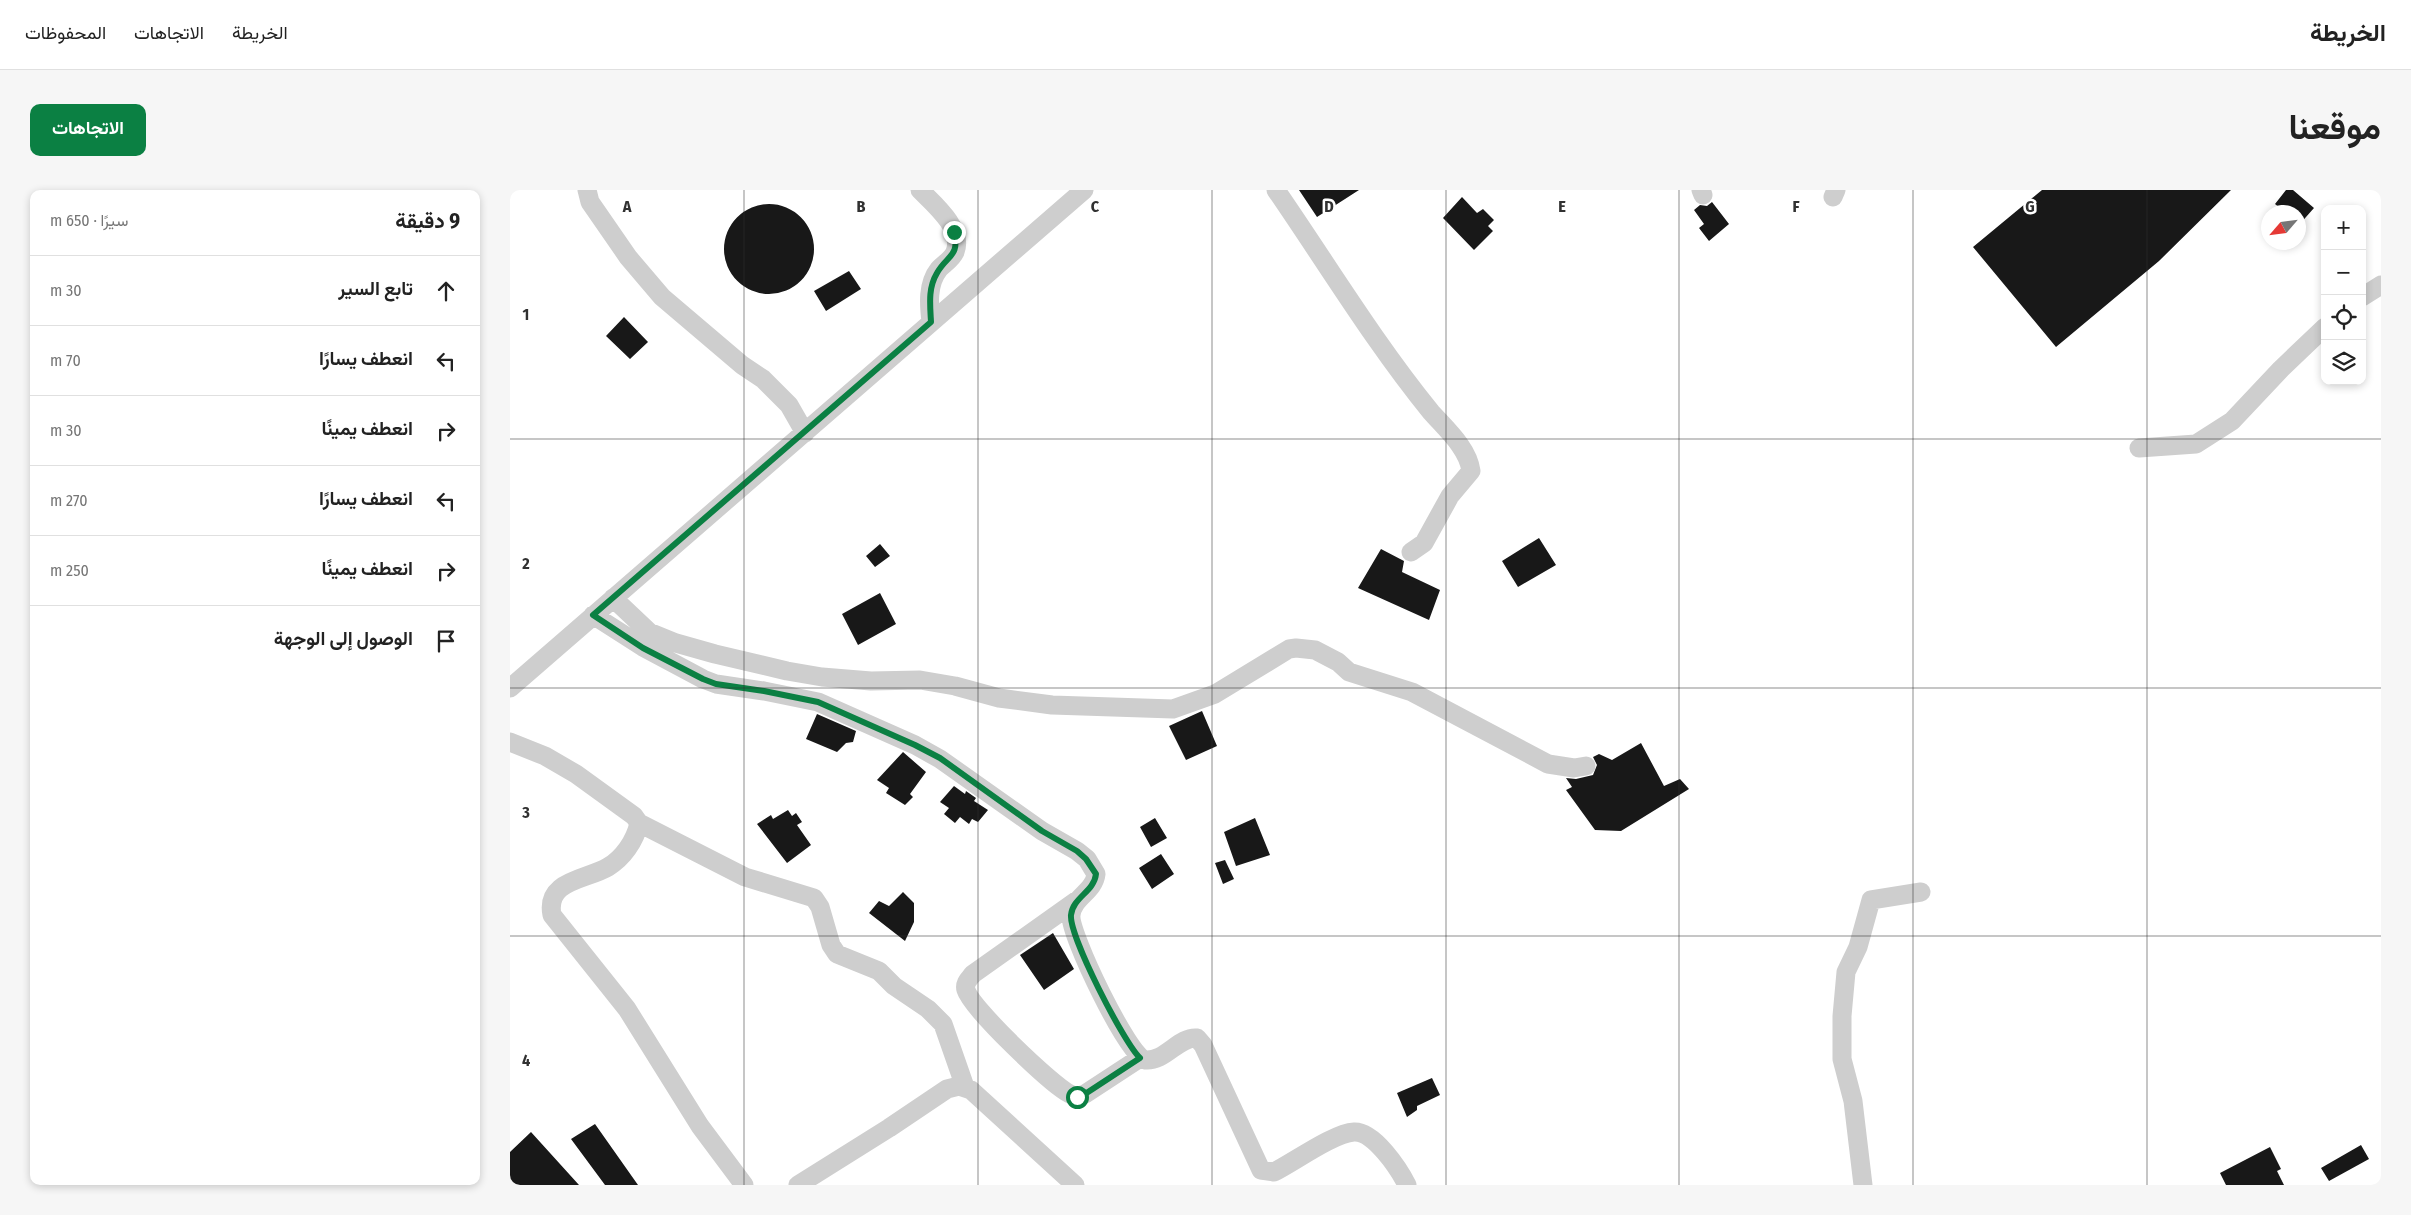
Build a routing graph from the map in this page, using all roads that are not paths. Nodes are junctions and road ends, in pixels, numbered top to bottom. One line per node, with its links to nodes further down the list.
1 (587, 190): 9 (street)
2 (920, 190): 7 (street)
3 (1084, 190): 7 (street)
4 (1276, 190): 11 (street)
5 (2381, 285): 6 (street)
6 (2365, 295)
7 (931, 322): 9 (street)
8 (2321, 331): 10 (street)
9 (805, 433): 12 (street)
10 (2138, 448)
11 (1411, 552)
12 (613, 598): 13 (street); 16 (street)
13 (593, 615): 14 (street); 19 (street)
14 (510, 688)
15 (510, 742): 17 (street)
16 (1586, 766)
17 (639, 823): 21 (street); 22 (street)
18 (1921, 892): 26 (street)
19 (1076, 901): 20 (street); 20 (street)
20 (1140, 1058): 25 (street)
21 (965, 1087): 23 (street); 24 (street)
22 (744, 1185)
23 (798, 1185)
24 (1075, 1185)
25 (1408, 1185)
26 (1863, 1185)

